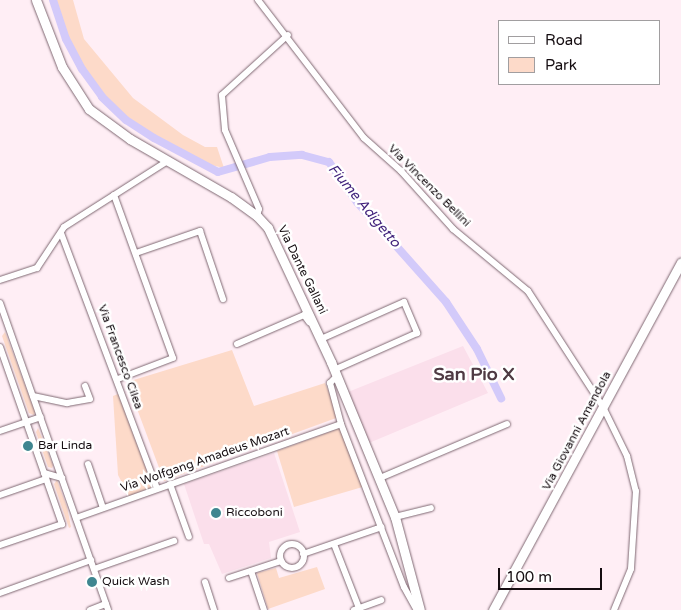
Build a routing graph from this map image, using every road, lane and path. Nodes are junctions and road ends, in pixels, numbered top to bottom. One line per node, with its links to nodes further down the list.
1 (36, 0): 4 (street, Via Dante Gallani)
2 (258, 0): 3 (street, Via Vincenzo Bellini)
3 (288, 35): 6 (street); 21 (street, Via Vincenzo Bellini)
4 (166, 162): 5 (street); 6 (street, Via Dante Gallani)
5 (114, 195): 7 (street); 8 (street)
6 (257, 216): 14 (street, Via Dante Gallani)
7 (61, 233): 10 (street); 18 (street, Via Francesco Cilea)
8 (136, 253): 11 (street); 18 (street)
9 (681, 263): 21 (street, Via Giovanni Amendola)
10 (0, 280)
11 (223, 299)
12 (0, 303): 13 (street)
13 (3, 319): 20 (street)
14 (321, 339): 15 (street); 17 (street, Via Dante Gallani); 17 (street)
15 (237, 344)
16 (0, 347): 23 (street)
17 (336, 373): 24 (street); 30 (street, Via Dante Gallani)
18 (118, 379): 32 (street, Via Francesco Cilea)
19 (85, 386): 20 (street)
20 (33, 396): 22 (street)
21 (604, 407): 58 (street, Via Giovanni Amendola); 59 (street, Via Vincenzo Bellini)
22 (40, 417): 23 (street); 29 (street)
23 (26, 422): 26 (street); 28 (street)
24 (341, 424): 31 (street, Via Wolfgang Amadeus Mozart); 38 (street)
25 (507, 424): 30 (street)
26 (0, 431)
27 (88, 464): 34 (street)
28 (45, 476): 29 (street); 33 (street); 42 (street)
29 (62, 478): 37 (street)
30 (380, 478): 36 (street, Via Dante Gallani)
31 (170, 484): 32 (street, Via Wolfgang Amadeus Mozart); 39 (street)
32 (157, 489): 34 (street, Via Wolfgang Amadeus Mozart)
33 (0, 495)
34 (103, 508): 37 (street, Via Wolfgang Amadeus Mozart)
35 (431, 508): 36 (street)
36 (395, 517): 57 (street, Via Dante Gallani)
37 (76, 518): 44 (street)
38 (382, 527): 41 (street); 57 (street)
39 (189, 537)
40 (174, 541): 46 (street)
41 (334, 544): 43 (street); 53 (street)
42 (0, 545)
43 (303, 554): 45 (street); 45 (street)
44 (91, 560): 46 (street); 50 (street)
45 (281, 561): 47 (street)
46 (94, 569): 52 (street)
47 (251, 572): 48 (street); 56 (street)
48 (229, 578)
49 (205, 582): 55 (street)
50 (0, 593)
51 (381, 600): 53 (street)
52 (107, 607): 54 (street)
53 (356, 609)
54 (90, 610)
55 (214, 610)
56 (264, 610)
57 (419, 610)
58 (493, 610)
59 (614, 610)

